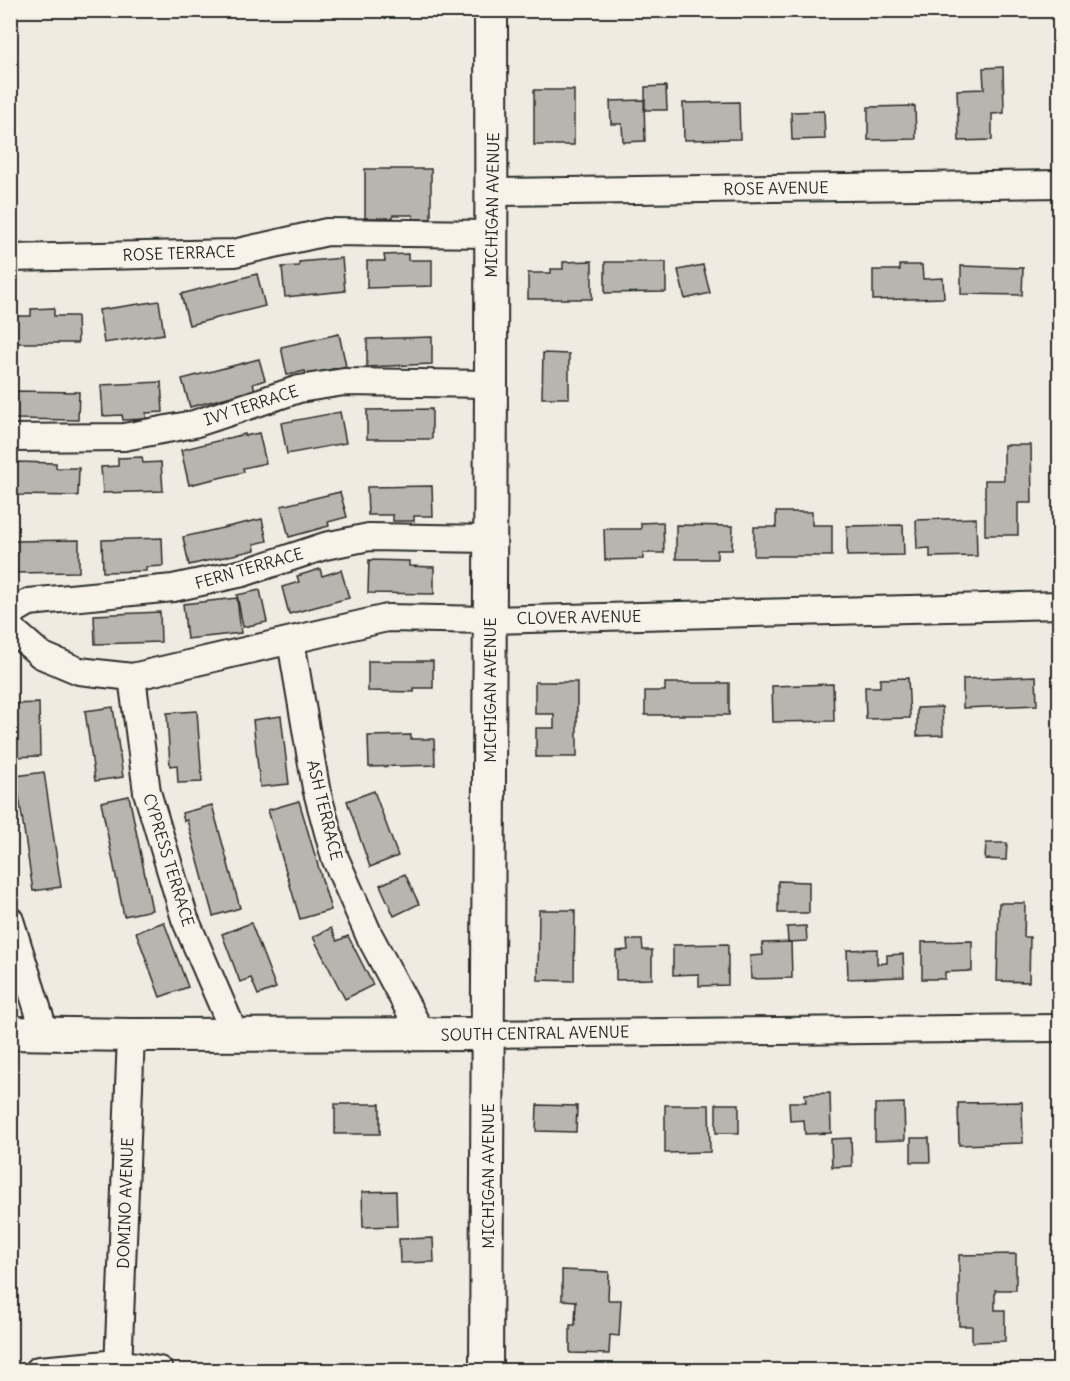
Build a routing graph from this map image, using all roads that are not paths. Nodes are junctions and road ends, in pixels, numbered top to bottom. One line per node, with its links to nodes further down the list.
1 (491, 10): 3 (main road, MICHIGAN AVENUE)
2 (1059, 184): 3 (street, ROSE AVENUE)
3 (493, 192): 4 (main road, MICHIGAN AVENUE)
4 (490, 234): 5 (street, ROSE TERRACE); 6 (main road, MICHIGAN AVENUE)
5 (10, 258)
6 (492, 384): 7 (street, IVY TERRACE); 8 (main road, MICHIGAN AVENUE)
7 (10, 438)
8 (490, 539): 10 (street, FERN TERRACE); 11 (main road, MICHIGAN AVENUE)
9 (1059, 605): 11 (street, CLOVER AVENUE)
10 (10, 613)
11 (490, 620): 13 (street, CLOVER AVENUE); 20 (main road, MICHIGAN AVENUE)
12 (10, 628): 14 (street, CLOVER AVENUE)
13 (291, 641): 14 (street, CLOVER AVENUE); 19 (street, ASH TERRACE)
14 (132, 677): 22 (street, CYPRESS TERRACE)
15 (10, 920): 18 (street)
16 (1059, 1028): 20 (street, SOUTH CENTRAL AVENUE)
17 (10, 1033): 18 (main road, SOUTH CENTRAL AVENUE)
18 (45, 1033): 21 (main road, SOUTH CENTRAL AVENUE)
19 (422, 1034): 20 (main road, SOUTH CENTRAL AVENUE); 22 (main road, SOUTH CENTRAL AVENUE)
20 (488, 1034): 26 (main road, MICHIGAN AVENUE)
21 (131, 1035): 22 (main road, SOUTH CENTRAL AVENUE); 23 (street, DOMINO AVENUE)
22 (235, 1035)
23 (119, 1367): 24 (street); 25 (street)
24 (39, 1371)
25 (159, 1371)
26 (486, 1371)

